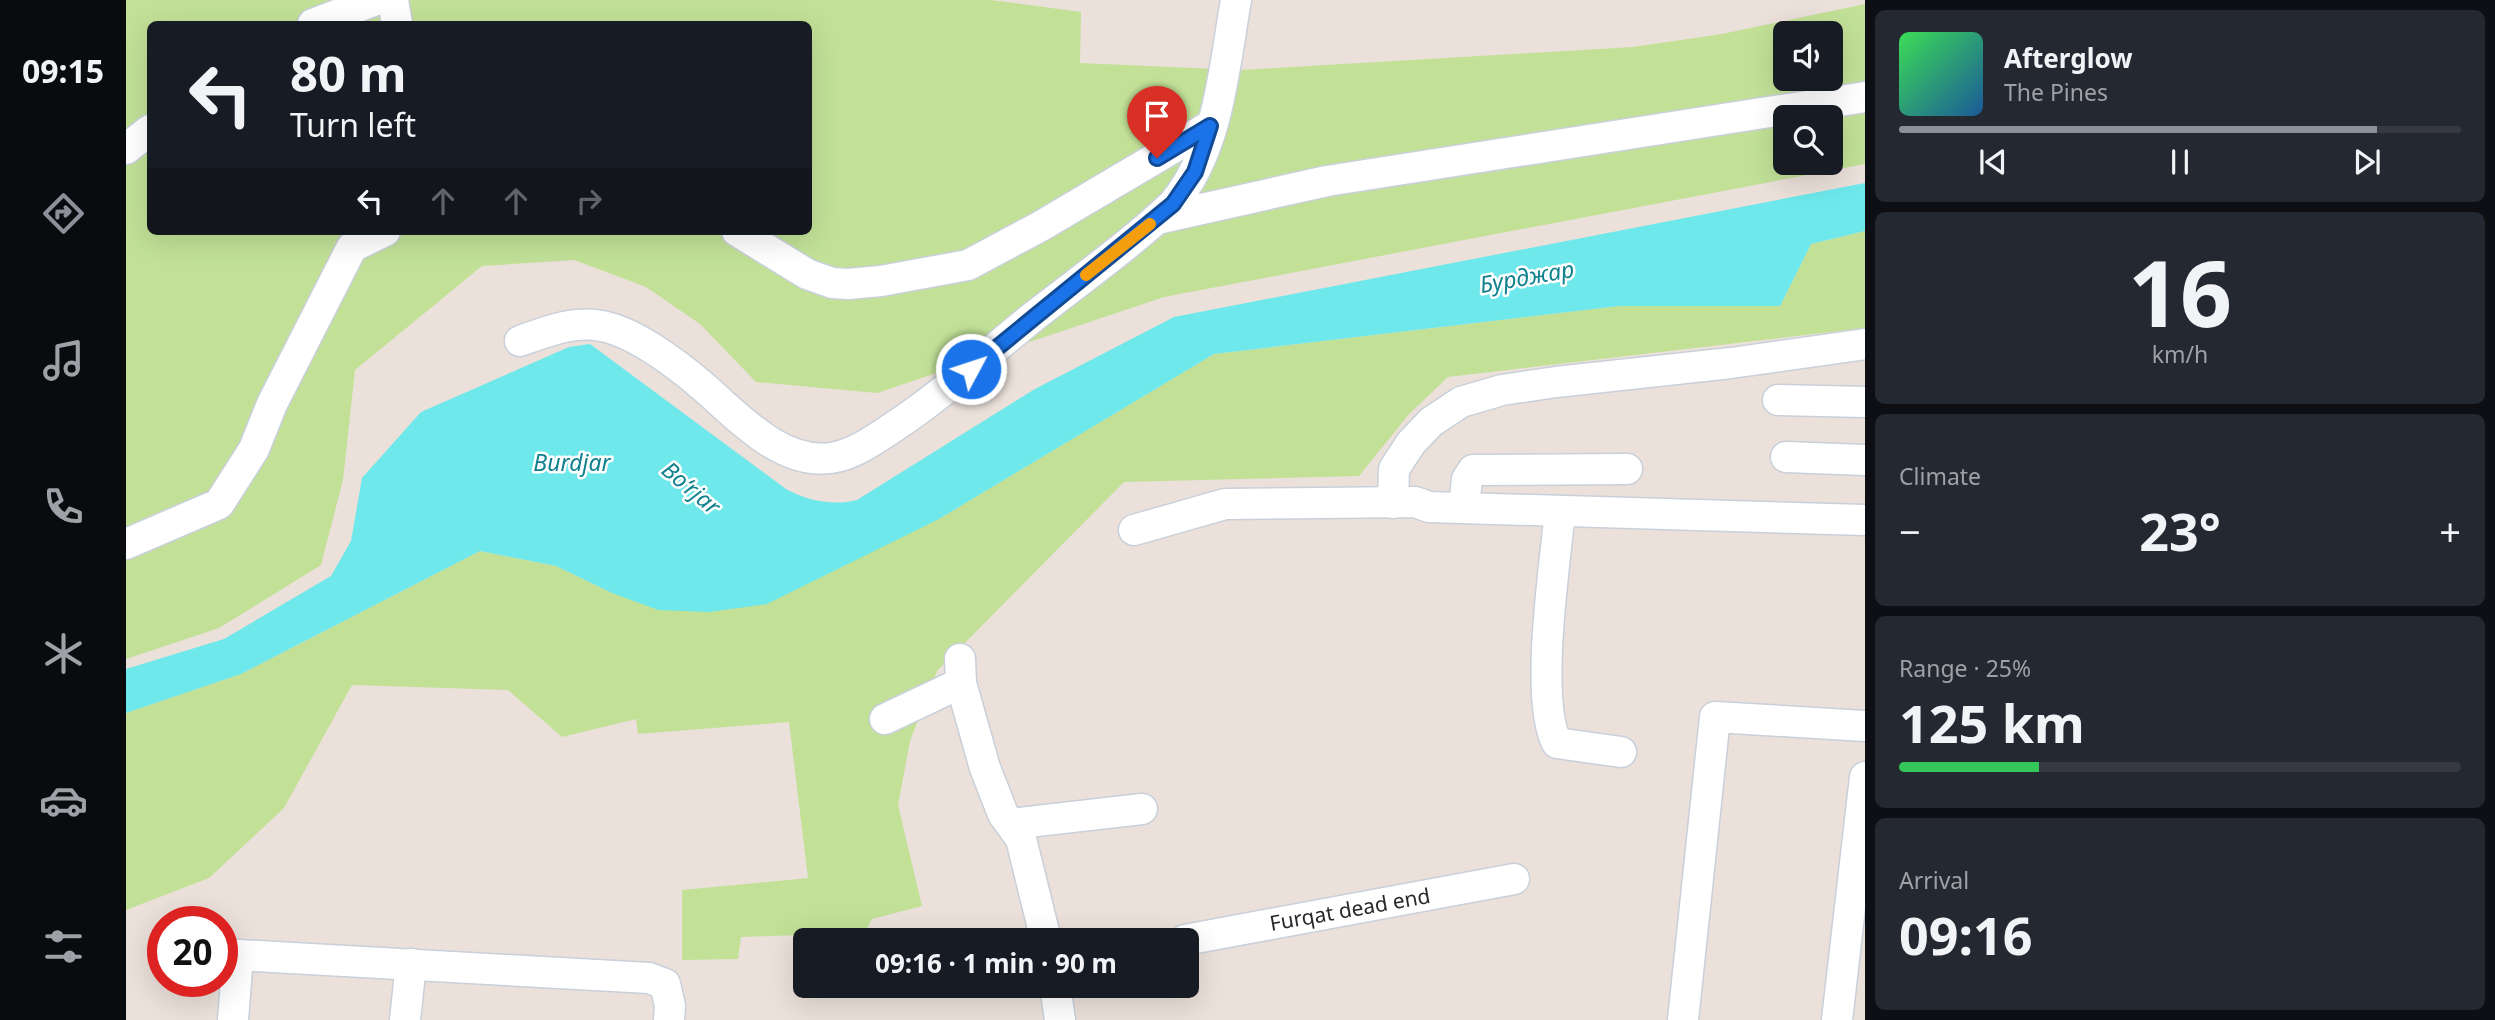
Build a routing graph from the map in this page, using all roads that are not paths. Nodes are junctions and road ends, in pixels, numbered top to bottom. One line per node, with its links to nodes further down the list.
1 (376, 0): 4 (street)
2 (393, 0): 5 (street)
3 (1236, 0): 7 (street)
4 (321, 21)
5 (396, 21)
6 (1865, 97): 8 (street)
7 (1210, 126): 8 (street); 9 (street)
8 (1157, 219): 11 (street)
9 (744, 235)
10 (355, 239): 23 (street)
11 (520, 341)
12 (1865, 344): 18 (street)
13 (1778, 400): 14 (street)
14 (1865, 402)
15 (1786, 457): 16 (street)
16 (1865, 460)
17 (1626, 469): 19 (street)
18 (1393, 503): 19 (street); 22 (street)
19 (1464, 508): 20 (street)
20 (1560, 511): 21 (street); 26 (street)
21 (1865, 520)
22 (1134, 530)
23 (126, 544)
24 (885, 719): 29 (street)
25 (1865, 726): 39 (street)
26 (1621, 752)
27 (1865, 777): 40 (street)
28 (1142, 809): 29 (street)
29 (1011, 824): 31 (street)
30 (1514, 879): 32 (street, Furqat dead end)
31 (1043, 928)
32 (1199, 937)
33 (411, 964): 35 (street); 36 (street); 37 (street)
34 (1057, 998): 38 (street)
35 (233, 1020)
36 (405, 1020)
37 (669, 1020)
38 (1060, 1020)
39 (1683, 1020)
40 (1837, 1020)

